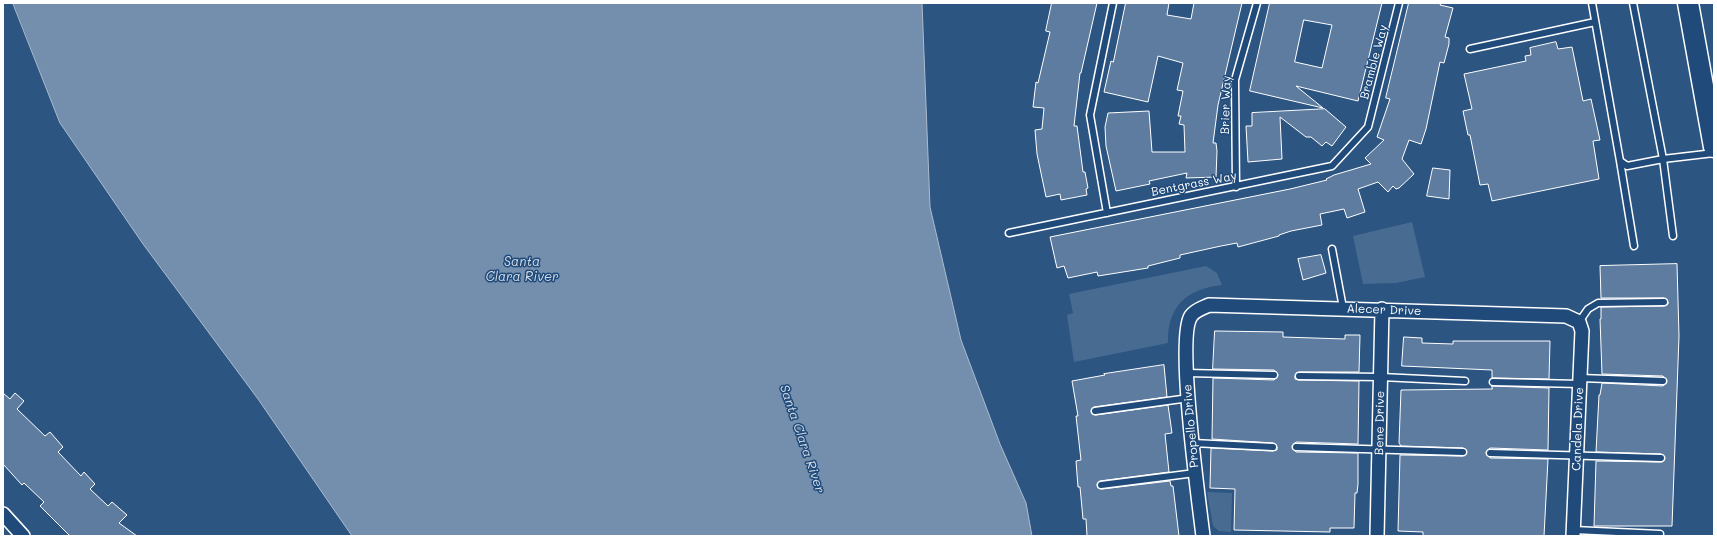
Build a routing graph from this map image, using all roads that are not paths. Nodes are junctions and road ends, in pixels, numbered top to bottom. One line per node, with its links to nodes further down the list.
1 (1113, 3): 15 (lane)
2 (1257, 3): 14 (lane, Brier Way)
3 (1399, 3): 9 (lane, Bramble Way)
4 (1592, 3): 7 (lane)
5 (1633, 3): 12 (lane)
6 (1688, 3): 10 (main road)
7 (1595, 22): 8 (lane); 13 (lane)
8 (1470, 49)
9 (1368, 127): 14 (lane, Bentgrass Way)
10 (1714, 147)
11 (1714, 153): 12 (lane)
12 (1663, 159): 13 (lane); 17 (lane)
13 (1620, 161): 18 (lane)
14 (1236, 187): 15 (lane, Bentgrass Way)
15 (1107, 213): 16 (lane, Bentgrass Way)
16 (1009, 233)
17 (1673, 236)
18 (1634, 246)
19 (1332, 249): 21 (lane)
20 (1664, 302): 24 (lane)
21 (1343, 308): 22 (street, Alecer Drive); 23 (street, Alecer Drive)
22 (1382, 309): 24 (street, Alecer Drive); 28 (street, Bene Drive)
23 (1191, 316): 25 (street, Propello Drive)
24 (1579, 322): 30 (street, Candela Drive)
25 (1187, 373): 26 (lane); 33 (street, Propello Drive)
26 (1274, 376)
27 (1299, 376): 28 (lane)
28 (1381, 377): 29 (lane); 38 (street, Bene Drive)
29 (1465, 380)
30 (1580, 381): 31 (lane); 32 (lane); 41 (street, Candela Drive)
31 (1663, 381)
32 (1493, 382)
33 (1189, 398): 34 (lane); 35 (street, Propello Drive)
34 (1095, 411)
35 (1193, 443): 36 (lane); 43 (street, Propello Drive)
36 (1272, 447)
37 (1296, 447): 38 (lane)
38 (1379, 449): 39 (lane); 50 (street, Bene Drive)
39 (1463, 452)
40 (1490, 453): 41 (lane)
41 (1577, 456): 42 (lane); 46 (street, Candela Drive)
42 (1661, 458)
43 (1195, 473): 44 (lane); 49 (street, Propello Drive)
44 (1101, 485)
45 (3, 514): 48 (street)
46 (1573, 533): 47 (lane)
47 (1660, 534)
48 (23, 536)
49 (1203, 536)
50 (1377, 536)

